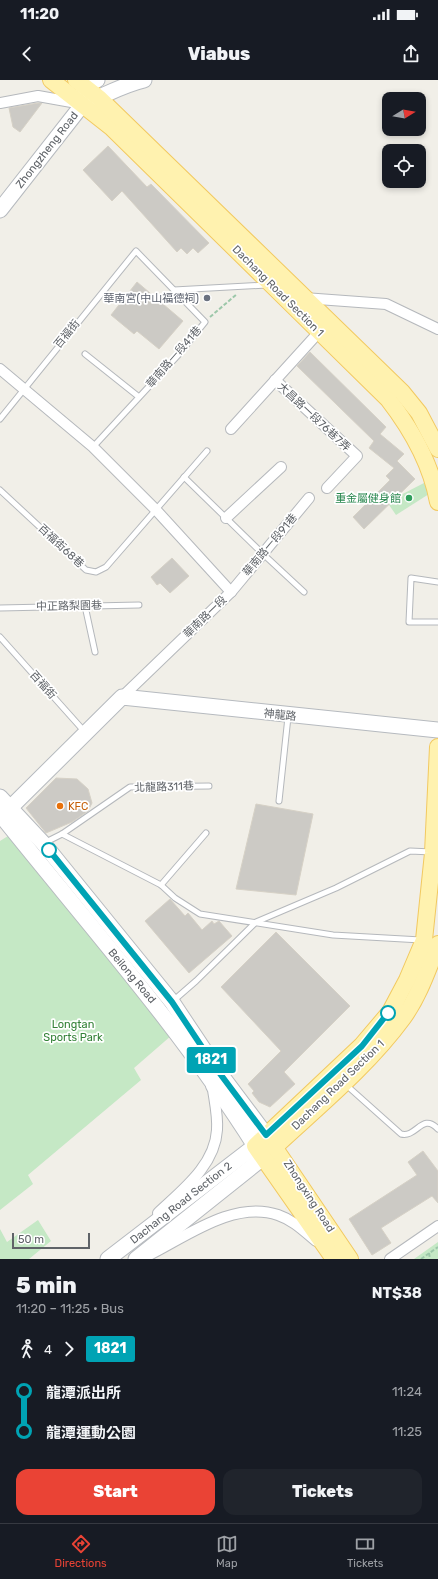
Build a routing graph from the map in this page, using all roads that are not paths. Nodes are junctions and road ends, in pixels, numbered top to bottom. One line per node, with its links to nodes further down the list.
1 (51, 80): 6 (main road, Dachang Road Section 1)
2 (144, 80): 4 (main road, Zhongzheng Road)
3 (86, 82): 4 (main road, Dachang Road Section 1); 6 (main road)
4 (99, 98): 6 (main road, Zhongzheng Road); 9 (main road, Dachang Road Section 1)
5 (0, 103): 6 (street)
6 (83, 104): 7 (main road, Zhongzheng Road); 9 (main road, Dachang Road Section 1)
7 (0, 210)
8 (136, 251): 10 (lane, 華南路一段41巷); 17 (lane, 百福街)
9 (280, 284): 10 (lane); 11 (main road, Dachang Road Section 1); 13 (main road, Dachang Road Section 1)
10 (174, 290): 18 (lane, 華南路一段41巷)
11 (304, 298): 12 (street); 22 (main road, Dachang Road Section 1)
12 (438, 329)
13 (319, 332): 16 (street); 29 (main road, Dachang Road Section 1)
14 (85, 354): 18 (lane)
15 (0, 369): 17 (street, 華南路一段)
16 (275, 380): 20 (street); 26 (street, 大昌路一段76巷7弄)
17 (24, 388): 19 (lane, 百福街); 21 (street, 華南路一段)
18 (139, 398): 21 (lane, 華南路一段41巷)
19 (0, 418)
20 (231, 429)
21 (93, 447): 30 (street, 華南路一段)
22 (438, 449)
23 (207, 451): 25 (lane, 百福街68巷)
24 (281, 468): 31 (street)
25 (184, 477): 30 (lane, 百福街68巷); 31 (lane)
26 (327, 488)
27 (0, 490): 30 (lane, 百福街68巷)
28 (309, 498): 32 (street, 華南路一段91巷)
29 (438, 502)
30 (156, 510): 34 (street, 華南路一段)
31 (226, 518): 32 (lane)
32 (262, 553): 34 (street, 華南路一段91巷); 35 (lane)
33 (438, 582): 39 (lane)
34 (231, 592): 42 (street, 華南路一段)
35 (304, 592)
36 (139, 604): 37 (lane, 中正路梨園巷)
37 (85, 606): 38 (lane, 中正路梨園巷); 41 (lane)
38 (0, 608)
39 (438, 622)
40 (0, 637): 45 (lane, 百福街)
41 (95, 652)
42 (122, 697): 43 (main road, 神龍路); 45 (main road, 華南路一段)
43 (288, 716): 44 (main road, 神龍路); 48 (lane)
44 (438, 730)
45 (86, 733): 49 (main road, 華南路一段)
46 (438, 747): 53 (main road, Dachang Road Section 1)
47 (208, 786): 51 (lane, 北龍路311巷)
48 (279, 801)
49 (2, 810): 52 (main road, Beilong Road); 57 (main road, Beilong Road)
50 (206, 833): 54 (lane)
51 (62, 834): 52 (lane, 北龍路311巷); 54 (lane)
52 (43, 843): 57 (main road, Beilong Road)
53 (433, 852): 55 (lane); 56 (main road, Dachang Road Section 1)
54 (161, 885): 55 (lane)
55 (256, 922): 56 (lane); 57 (lane)
56 (433, 941): 59 (main road, Dachang Road Section 1); 61 (main road, Dachang Road Section 1)
57 (167, 1006): 58 (main road, Beilong Road); 61 (main road, Beilong Road)
58 (191, 1051): 61 (main road, Beilong Road); 64 (street)
59 (343, 1082): 60 (lane); 61 (main road, Dachang Road Section 1)
60 (438, 1129)
61 (265, 1146): 63 (main road, Zhongxing Road); 64 (main road, Dachang Road Section 2); 65 (main road, Dachang Road Section 2)
62 (438, 1226): 68 (street)
63 (333, 1254): 66 (street); 67 (main road, Zhongxing Road)
64 (112, 1256)
65 (136, 1259)
66 (142, 1259)
67 (350, 1259)
68 (390, 1259)

